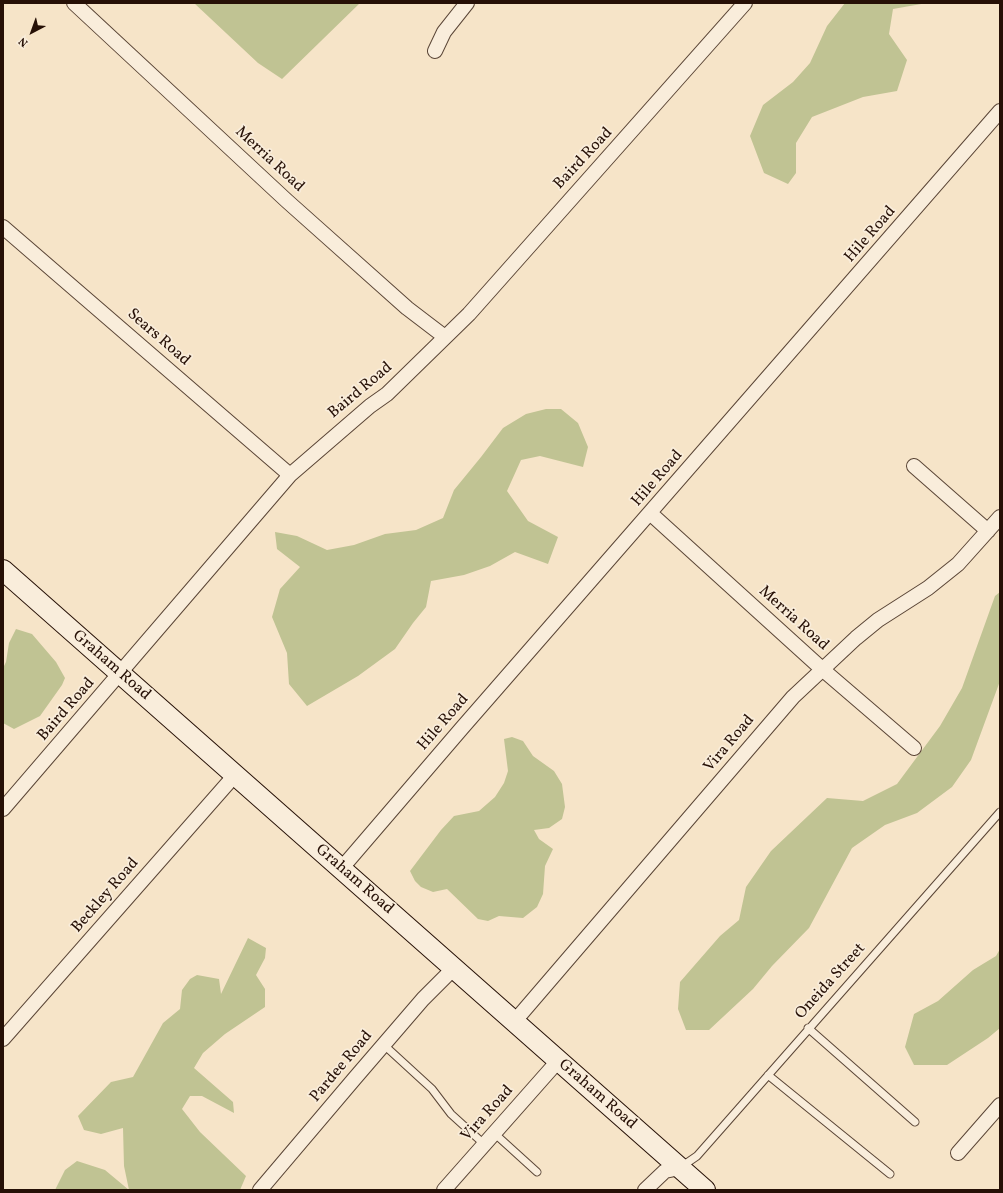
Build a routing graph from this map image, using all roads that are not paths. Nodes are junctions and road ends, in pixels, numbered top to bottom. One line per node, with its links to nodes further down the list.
1 (74, 3): 7 (street, Merria Road)
2 (467, 3): 4 (street)
3 (745, 3): 7 (street, Baird Road)
4 (435, 51)
5 (1000, 111): 10 (street, Hile Road)
6 (3, 227): 9 (street, Sears Road)
7 (445, 337): 9 (street, Baird Road)
8 (914, 466): 12 (street)
9 (290, 475): 15 (street, Baird Road)
10 (650, 513): 14 (street, Merria Road); 20 (street, Hile Road)
11 (1000, 517): 12 (street, Vira Road)
12 (988, 531): 14 (street, Vira Road)
13 (3, 570): 15 (main road, Graham Road)
14 (822, 669): 16 (street, Merria Road); 22 (street, Vira Road)
15 (120, 674): 17 (main road, Graham Road); 18 (street, Baird Road)
16 (914, 748)
17 (235, 776): 20 (main road, Graham Road); 24 (street, Beckley Road)
18 (3, 809)
19 (1000, 812): 23 (lane, Oneida Street)
20 (341, 870): 21 (main road, Graham Road)
21 (453, 969): 22 (main road, Graham Road); 25 (street, Pardee Road)
22 (514, 1022): 26 (main road, Graham Road)
23 (808, 1028): 27 (lane, Oneida Street); 29 (lane)
24 (3, 1039)
25 (384, 1045): 31 (lane); 36 (street, Pardee Road)
26 (558, 1061): 30 (street, Vira Road); 33 (main road, Graham Road)
27 (768, 1075): 33 (lane, Oneida Street); 35 (lane)
28 (1000, 1105): 32 (street)
29 (915, 1122)
30 (494, 1133): 31 (street, Vira Road); 34 (lane)
31 (484, 1144): 37 (street, Vira Road)
32 (958, 1153)
33 (680, 1168): 38 (street); 39 (main road, Graham Road)
34 (537, 1172)
35 (890, 1174)
36 (260, 1190)
37 (444, 1190)
38 (645, 1190)
39 (705, 1190)

